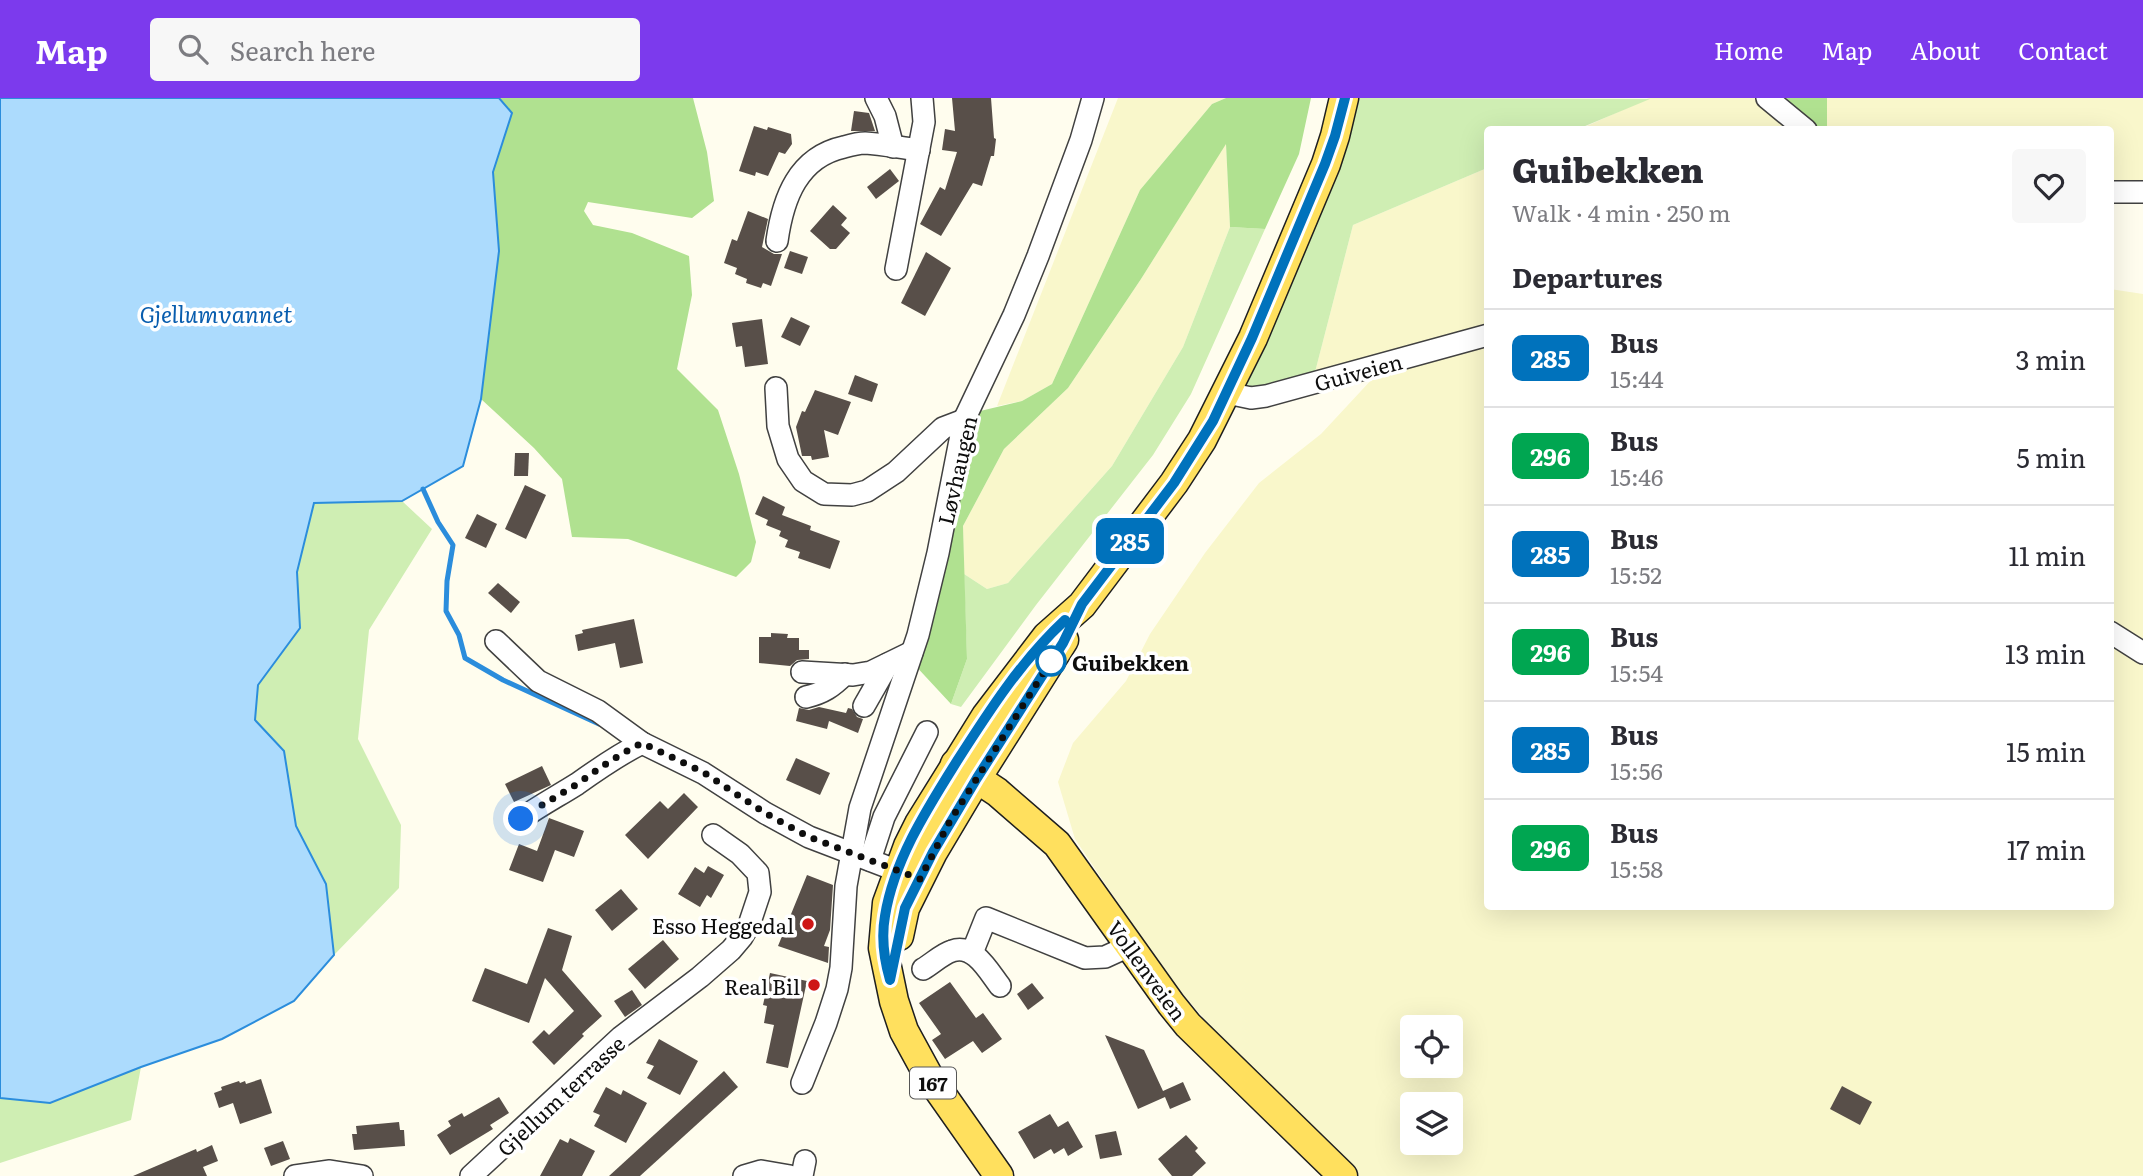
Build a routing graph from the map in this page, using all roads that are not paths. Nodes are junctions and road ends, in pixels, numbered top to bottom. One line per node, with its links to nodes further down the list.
1 (876, 98): 7 (street)
2 (922, 98): 8 (street)
3 (1093, 98): 16 (street, Løvhaugen)
4 (1345, 98): 15 (main road, 167)
5 (1767, 98): 6 (street)
6 (1802, 126)
7 (893, 147): 8 (street); 11 (street)
8 (919, 150): 12 (street)
9 (2114, 192): 10 (street)
10 (2143, 192)
11 (777, 241)
12 (896, 269)
13 (1484, 336): 15 (street, Guiveien)
14 (776, 388): 16 (street)
15 (1227, 393): 28 (main road, 167)
16 (964, 420): 19 (street, Løvhaugen)
17 (2114, 635): 20 (street)
18 (496, 641): 27 (street)
19 (912, 652): 21 (street); 31 (street, Løvhaugen)
20 (2143, 653)
21 (888, 664): 23 (street); 25 (street)
22 (802, 672): 23 (street)
23 (845, 674): 24 (street)
24 (806, 697)
25 (864, 706)
26 (927, 732): 31 (street)
27 (642, 743): 29 (street); 31 (street)
28 (966, 771): 32 (main road, 167); 33 (main road, Vollenveien)
29 (521, 819)
30 (713, 835): 41 (street, Gjellum terrasse)
31 (861, 857): 32 (street); 37 (street)
32 (909, 875): 43 (main road, 167)
33 (1129, 946): 34 (street); 44 (main road, Vollenveien)
34 (972, 953): 35 (street); 36 (street)
35 (923, 970)
36 (1000, 986)
37 (802, 1083)
38 (799, 1171): 42 (street)
39 (295, 1176): 40 (street)
40 (362, 1176)
41 (471, 1176)
42 (744, 1176)
43 (999, 1176)
44 (1343, 1176)

